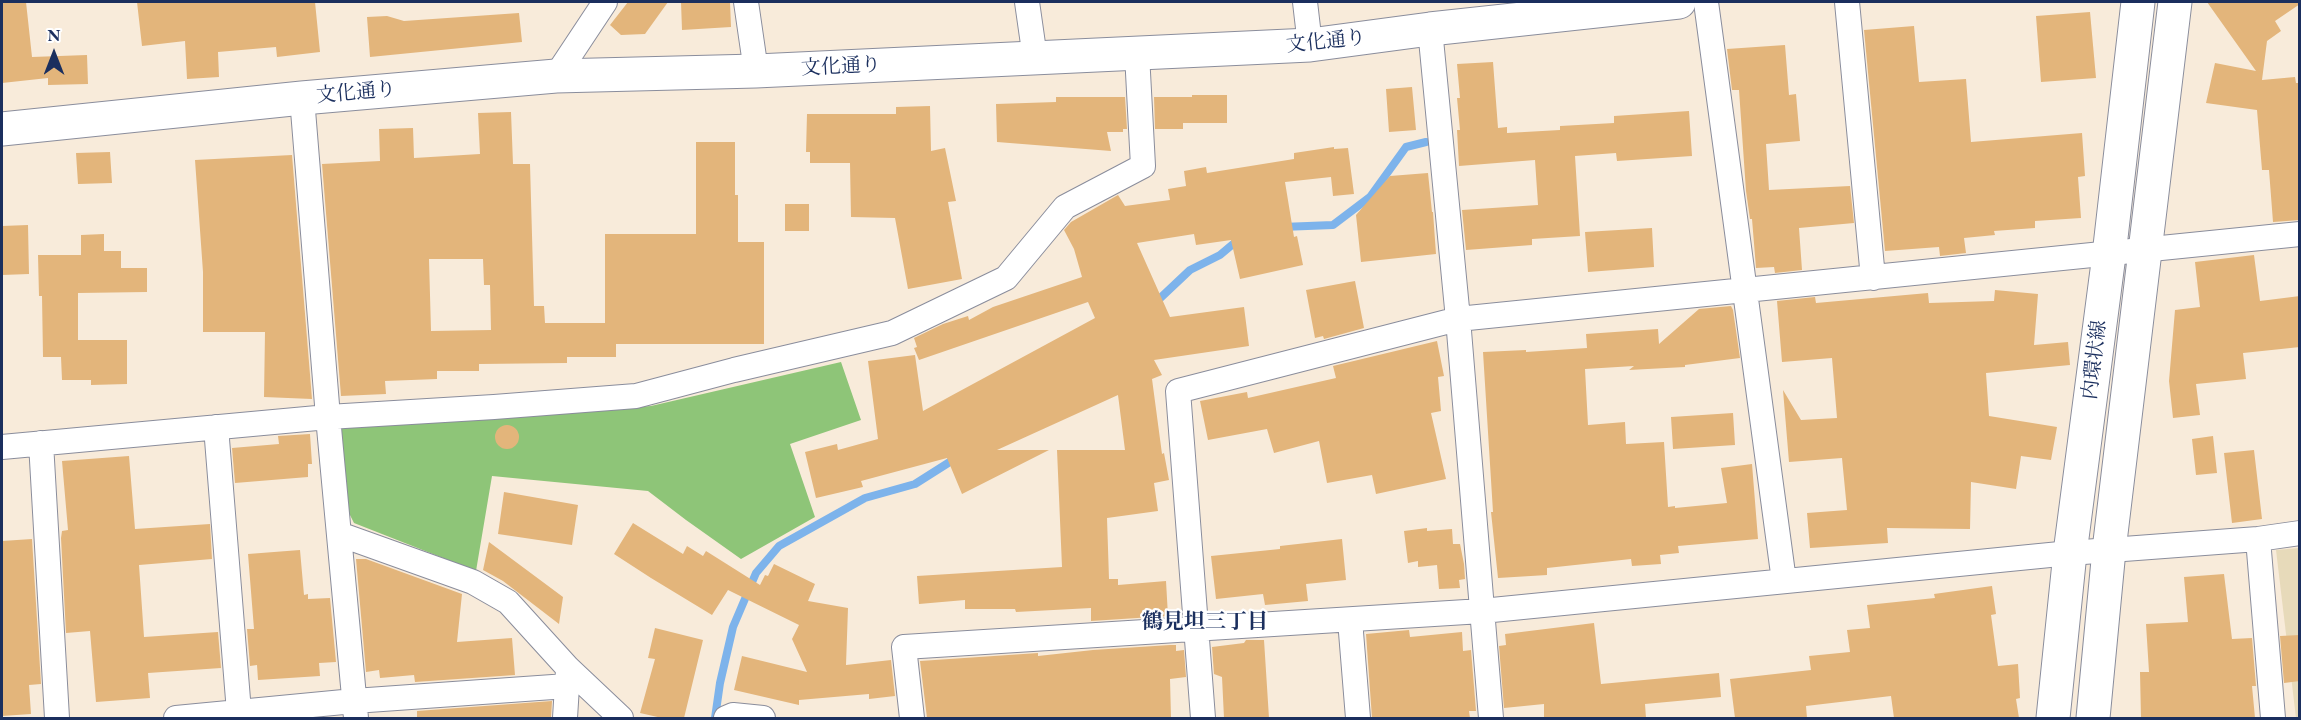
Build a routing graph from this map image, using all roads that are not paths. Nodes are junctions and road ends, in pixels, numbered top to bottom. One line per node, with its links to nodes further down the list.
1 (605, 2): 16 (street)
2 (746, 2): 15 (street)
3 (1027, 2): 14 (street)
4 (1305, 2): 12 (street)
5 (1679, 2): 10 (street, 文化通り)
6 (1706, 2): 23 (street)
7 (1847, 2): 22 (street)
8 (2138, 2): 21 (street, 内環状線)
9 (2175, 2): 20 (street, 内環状線)
10 (1585, 7): 11 (street, 文化通り)
11 (1430, 29): 12 (street, 文化通り); 24 (street)
12 (1310, 45): 13 (street, 文化通り)
13 (1137, 54): 14 (street, 文化通り); 25 (street)
14 (1035, 58): 15 (street, 文化通り)
15 (756, 71): 16 (street, 文化通り)
16 (555, 76): 17 (street, 文化通り)
17 (302, 98): 18 (street, 文化通り); 25 (street)
18 (2, 129)
19 (2300, 234): 20 (street)
20 (2145, 249): 21 (street); 32 (street, 内環状線)
21 (2109, 255): 22 (street); 33 (street, 内環状線)
22 (1874, 278): 23 (street)
23 (1745, 291): 24 (street); 34 (street)
24 (1458, 319): 35 (street); 37 (street)
25 (328, 417): 26 (street); 30 (street)
26 (216, 427): 27 (street); 40 (street)
27 (41, 443): 28 (street); 41 (street)
28 (2, 447)
29 (2300, 533): 31 (street)
30 (339, 534): 38 (street); 39 (street)
31 (2258, 539): 32 (street); 53 (street)
32 (2109, 550): 33 (street); 52 (street, 内環状線)
33 (2070, 553): 34 (street); 51 (street, 内環状線)
34 (1784, 581): 35 (street)
35 (1482, 611): 36 (street); 50 (street)
36 (1350, 620): 37 (street); 49 (street)
37 (1197, 630): 47 (street); 48 (street)
38 (567, 677): 39 (street); 43 (street); 44 (street)
39 (355, 710): 40 (street)
40 (239, 712): 42 (street)
41 (57, 718)
42 (176, 718)
43 (565, 718)
44 (621, 718)
45 (726, 718): 46 (street)
46 (763, 718)
47 (910, 718)
48 (1203, 718)
49 (1358, 718)
50 (1491, 718)
51 (2053, 718)
52 (2093, 718)
53 (2273, 718)

